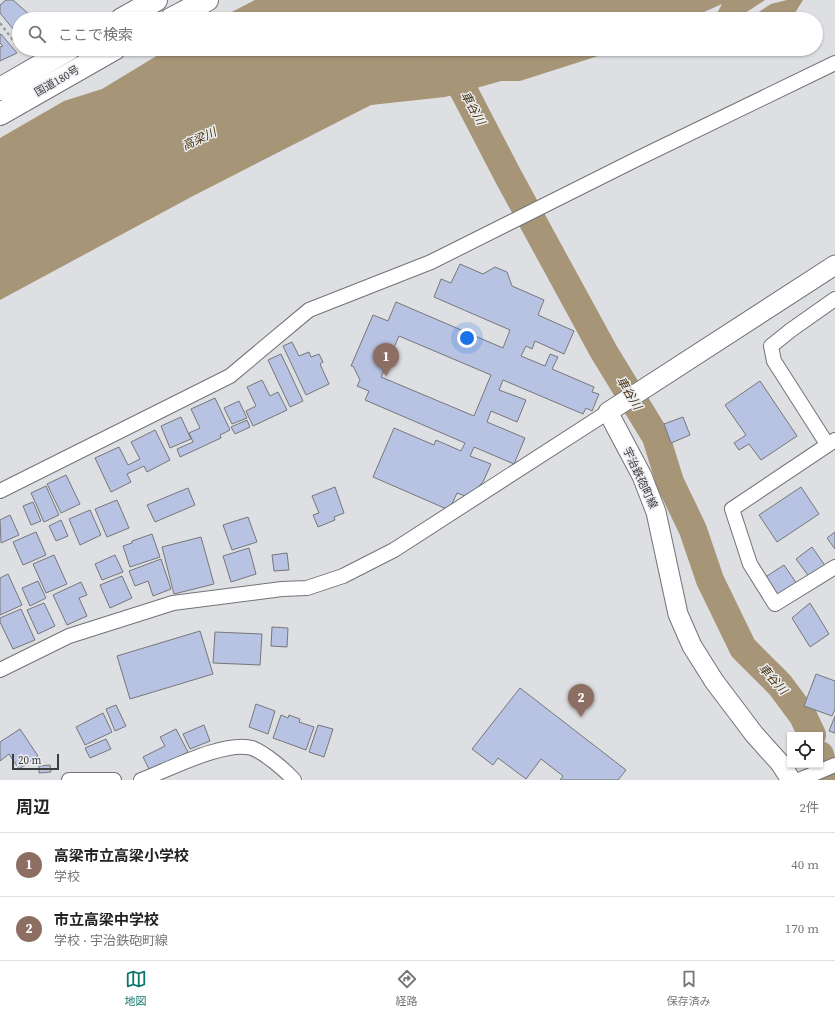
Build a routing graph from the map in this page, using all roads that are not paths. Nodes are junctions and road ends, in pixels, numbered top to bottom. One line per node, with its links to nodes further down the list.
1 (156, 0): 3 (highway)
2 (207, 0): 4 (highway)
3 (135, 12)
4 (184, 12)
5 (57, 56): 8 (highway, 国道180号)
6 (102, 56): 9 (highway, 国道180号)
7 (835, 63): 14 (street)
8 (0, 89)
9 (0, 114)
10 (835, 265): 12 (main road)
11 (835, 299): 13 (street)
12 (614, 409): 16 (street); 18 (main road, 宇治鉄砲町線)
13 (831, 442): 15 (street)
14 (0, 491)
15 (835, 567)
16 (0, 670)
17 (835, 765): 18 (street)
18 (798, 779)
19 (69, 780): 20 (street)
20 (114, 780)
21 (141, 780): 22 (street)
22 (294, 780)

